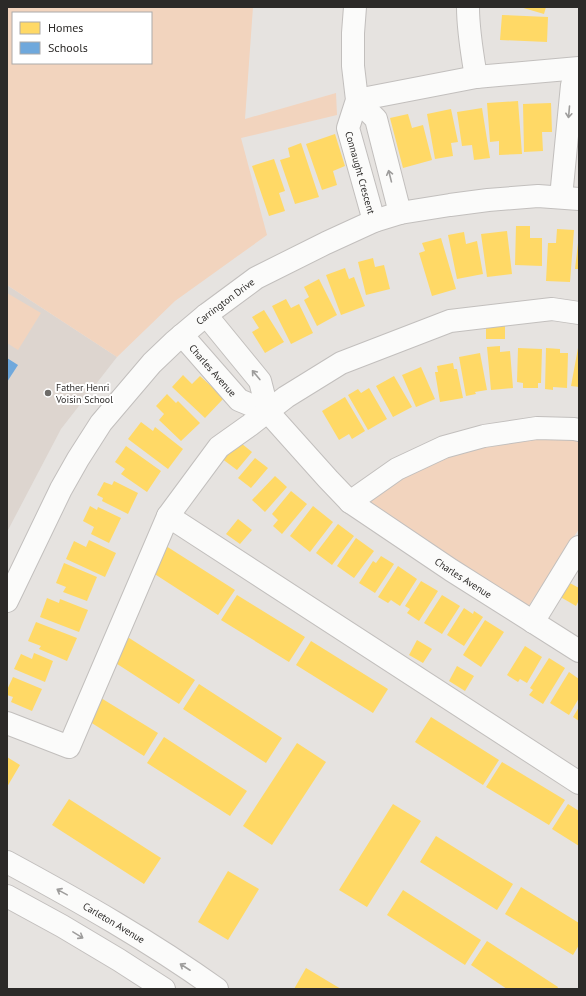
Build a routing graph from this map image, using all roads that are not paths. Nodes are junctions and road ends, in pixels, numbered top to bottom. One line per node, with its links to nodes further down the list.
1 (355, 7): 6 (street, Connaught Crescent)
2 (468, 7): 5 (street)
3 (579, 68): 5 (street)
4 (579, 76): 7 (street, one-way to 7)
5 (476, 77): 6 (street)
6 (357, 100): 8 (street, one-way to 6); 9 (street, Connaught Crescent)
7 (570, 198): 8 (street, Carrington Drive)
8 (400, 213): 9 (street, Carrington Drive)
9 (374, 221): 11 (street, Carrington Drive)
10 (579, 313): 13 (street)
11 (206, 315): 12 (street, Carrington Drive); 13 (street, Charles Avenue, one-way to 11)
12 (182, 335): 13 (street, Charles Avenue); 18 (street, Carrington Drive)
13 (268, 412): 15 (street, Charles Avenue); 16 (street)
14 (579, 430): 15 (street)
15 (350, 502): 19 (street, Charles Avenue)
16 (168, 516): 21 (street); 22 (street)
17 (579, 547): 19 (street)
18 (7, 602)
19 (533, 622): 20 (street, Charles Avenue)
20 (579, 651)
21 (7, 723)
22 (579, 783)
23 (7, 862): 26 (street, Carleton Avenue, one-way to 23)
24 (7, 896): 25 (street, one-way to 25)
25 (164, 989)
26 (217, 989)

